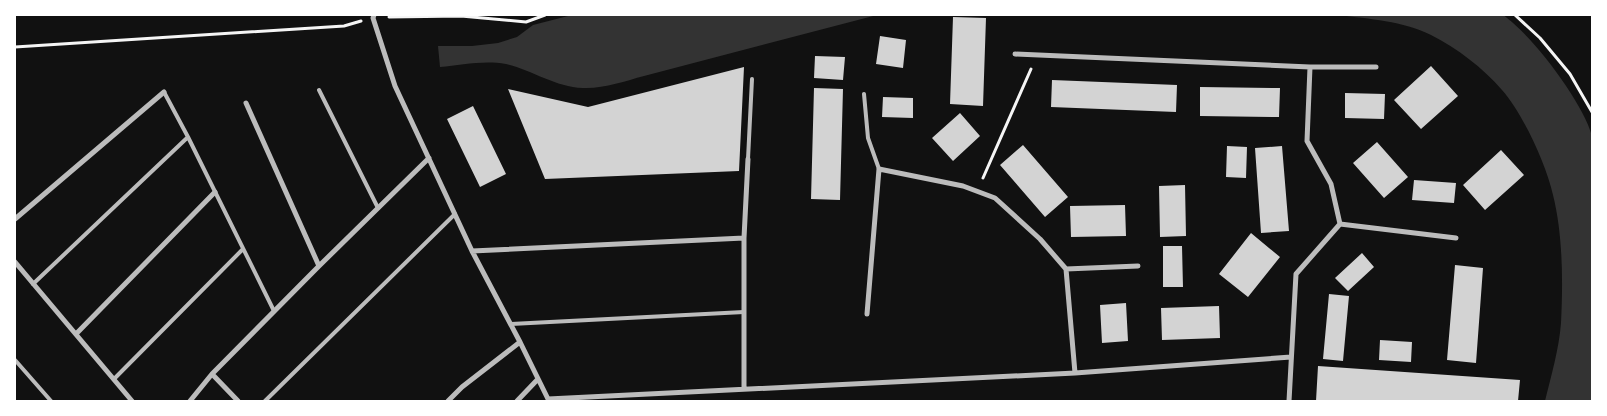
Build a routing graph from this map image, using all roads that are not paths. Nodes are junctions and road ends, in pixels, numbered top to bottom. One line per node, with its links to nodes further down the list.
1 (373, 16): 11 (street)
2 (1015, 54): 3 (street)
3 (1310, 67): 4 (street); 18 (street)
4 (1376, 67)
5 (752, 79): 12 (lane)
6 (319, 90): 15 (lane)
7 (164, 92): 10 (lane); 17 (street)
8 (864, 94): 13 (lane)
9 (246, 104): 24 (street)
10 (188, 137): 14 (lane); 27 (lane)
11 (428, 158): 15 (street); 16 (street)
12 (748, 159): 19 (street)
13 (879, 169): 26 (street); 30 (street)
14 (216, 192): 21 (lane); 32 (street)
15 (378, 208): 24 (street)
16 (455, 214): 22 (street); 46 (lane)
17 (15, 219)
18 (1340, 224): 20 (street); 34 (street)
19 (744, 238): 22 (street); 29 (street)
20 (1456, 238)
21 (243, 250): 28 (lane); 38 (lane)
22 (472, 251): 31 (street)
23 (15, 262): 27 (street)
24 (318, 266): 28 (street)
25 (1138, 266): 26 (street)
26 (1066, 269): 36 (street)
27 (33, 284): 32 (street)
28 (274, 311): 37 (street)
29 (744, 312): 31 (lane); 40 (street)
30 (867, 314)
31 (511, 324): 33 (street)
32 (76, 334): 38 (street)
33 (520, 342): 39 (street); 47 (street)
34 (1291, 357): 36 (street); 49 (street)
35 (15, 360): 42 (lane)
36 (1075, 373): 40 (street)
37 (212, 374): 44 (street); 45 (street)
38 (114, 379): 43 (street)
39 (538, 379): 41 (street); 48 (street)
40 (744, 388): 41 (street)
41 (549, 400)
42 (50, 401)
43 (132, 401)
44 (190, 401)
45 (238, 401)
46 (265, 401)
47 (448, 401)
48 (517, 401)
49 (1288, 401)

